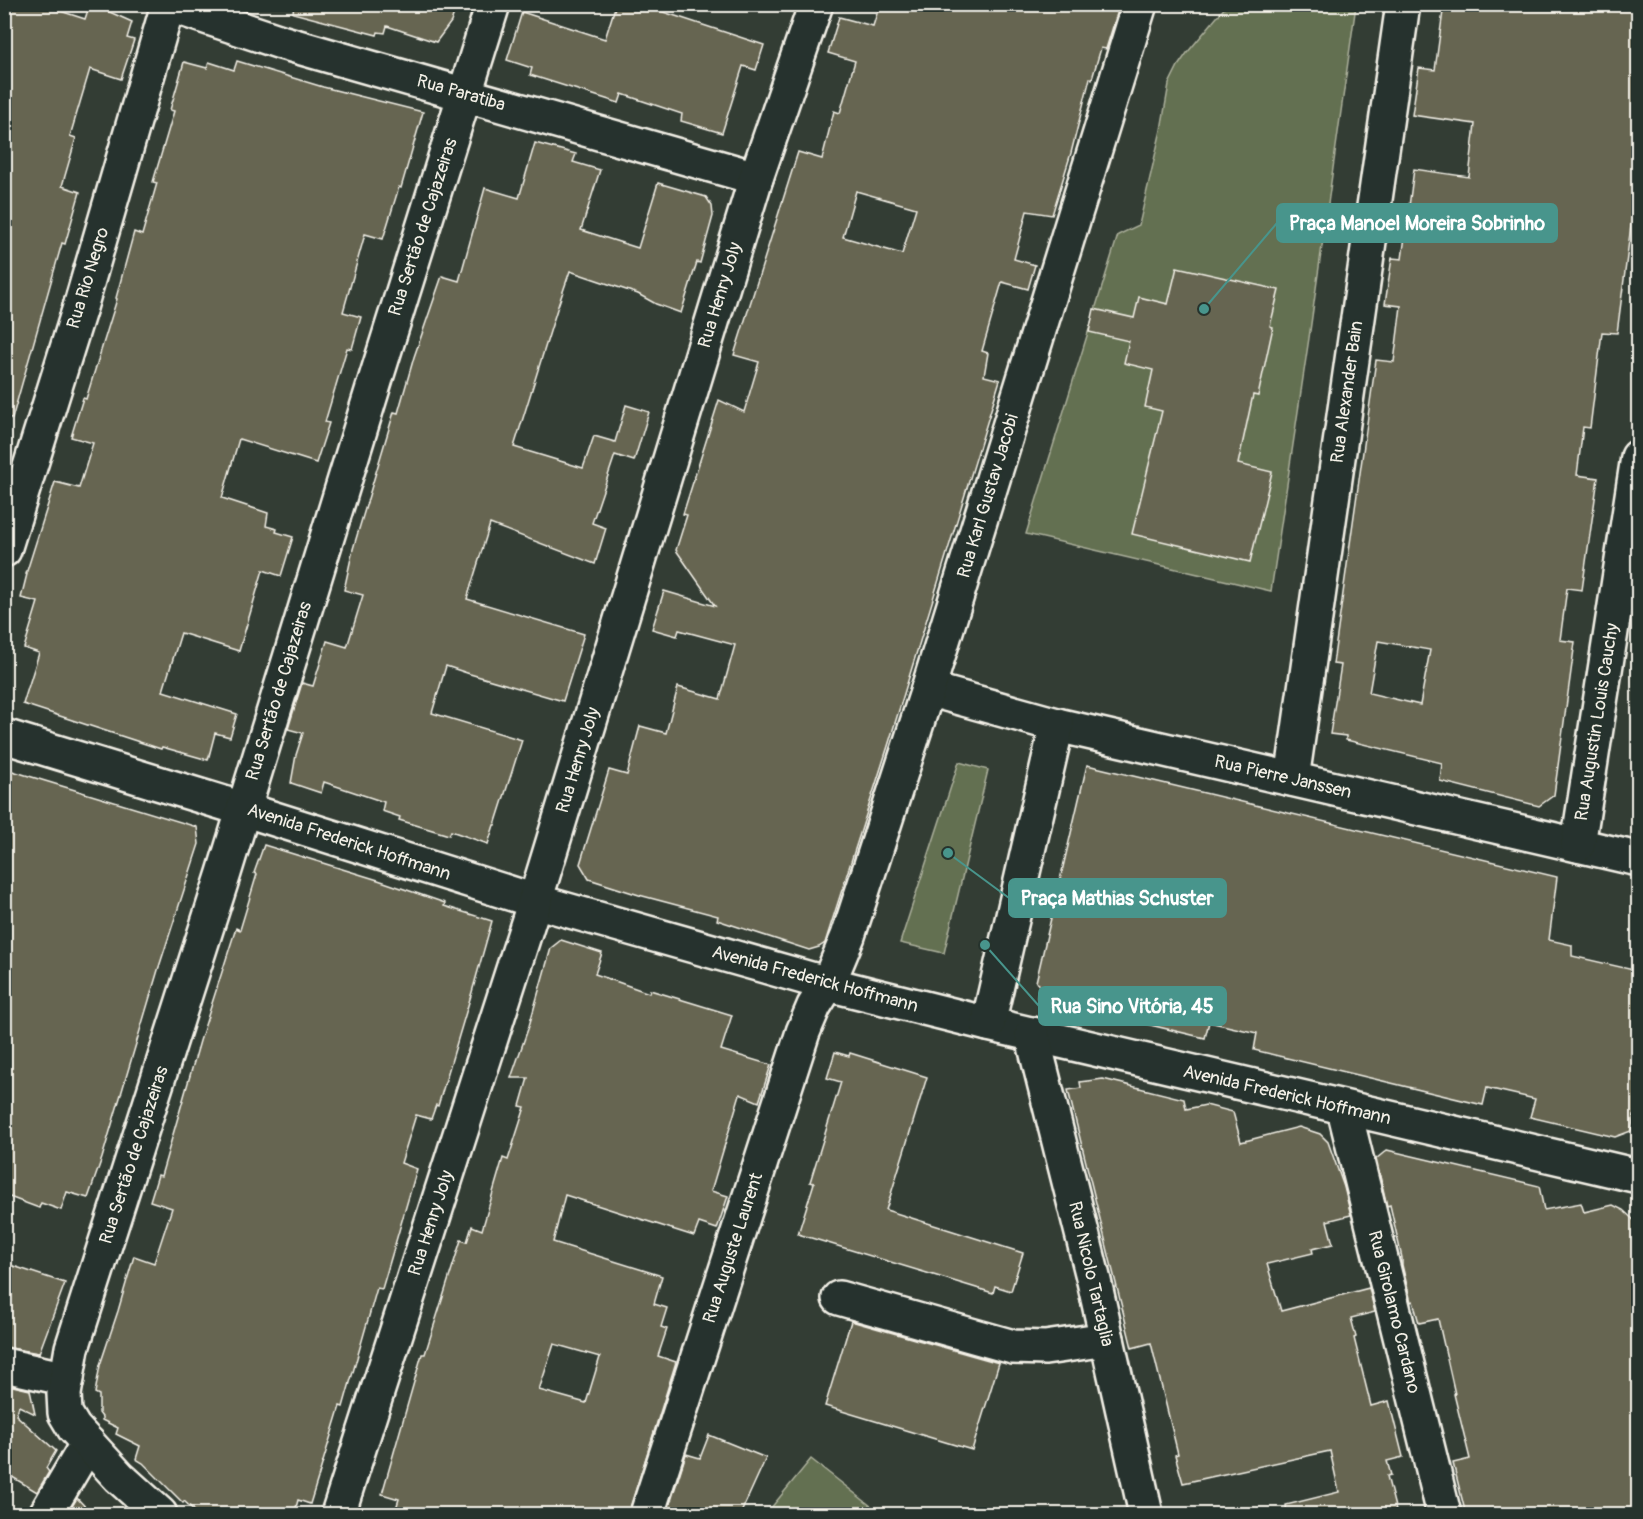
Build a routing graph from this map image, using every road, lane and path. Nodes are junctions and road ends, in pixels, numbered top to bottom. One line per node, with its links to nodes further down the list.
1 (493, 4): 6 (street, Rua Sertão de Cajazeiras)
2 (816, 4): 7 (street, Rua Henry Joly)
3 (1140, 4): 10 (street, Rua Karl Gustav Jacobi)
4 (1403, 4): 13 (street, Rua Alexander Bain)
5 (168, 5): 6 (street, Rua Paratiba); 9 (street, Rua Rio Negro)
6 (465, 95): 7 (street, Rua Paratiba); 14 (street, Rua Sertão de Cajazeiras)
7 (756, 178): 17 (street, Rua Henry Joly)
8 (1638, 457): 15 (street, Rua Augustin Louis Cauchy)
9 (4, 550)
10 (928, 689): 11 (street, Rua Pierre Janssen); 18 (street, Rua Karl Gustav Jacobi)
11 (1058, 725): 13 (street, Rua Pierre Janssen); 19 (street)
12 (4, 735): 14 (street, Avenida Frederick Hoffmann)
13 (1292, 779): 15 (street, Rua Pierre Janssen)
14 (243, 809): 17 (street, Avenida Frederick Hoffmann); 26 (street, Rua Sertão de Cajazeiras)
15 (1578, 845): 16 (street, Rua Pierre Janssen)
16 (1638, 859)
17 (535, 901): 18 (street, Avenida Frederick Hoffmann); 30 (street, Rua Henry Joly)
18 (828, 984): 19 (street, Avenida Frederick Hoffmann); 31 (street, Rua Auguste Laurent)
19 (988, 1024): 20 (street, Avenida Frederick Hoffmann)
20 (1032, 1034): 21 (street, Avenida Frederick Hoffmann); 24 (street, Rua Nicolo Tartaglia)
21 (1344, 1109): 22 (street, Avenida Frederick Hoffmann); 33 (street, Rua Girolamo Cardano)
22 (1638, 1176)
23 (839, 1298): 24 (street)
24 (1107, 1340): 32 (street, Rua Nicolo Tartaglia)
25 (4, 1365): 26 (street)
26 (67, 1379): 27 (street, Rua Sertão de Cajazeiras)
27 (88, 1443): 28 (street); 29 (street, Rua Sertão de Cajazeiras)
28 (46, 1515)
29 (160, 1515)
30 (338, 1515)
31 (646, 1515)
32 (1146, 1515)
33 (1444, 1515)

